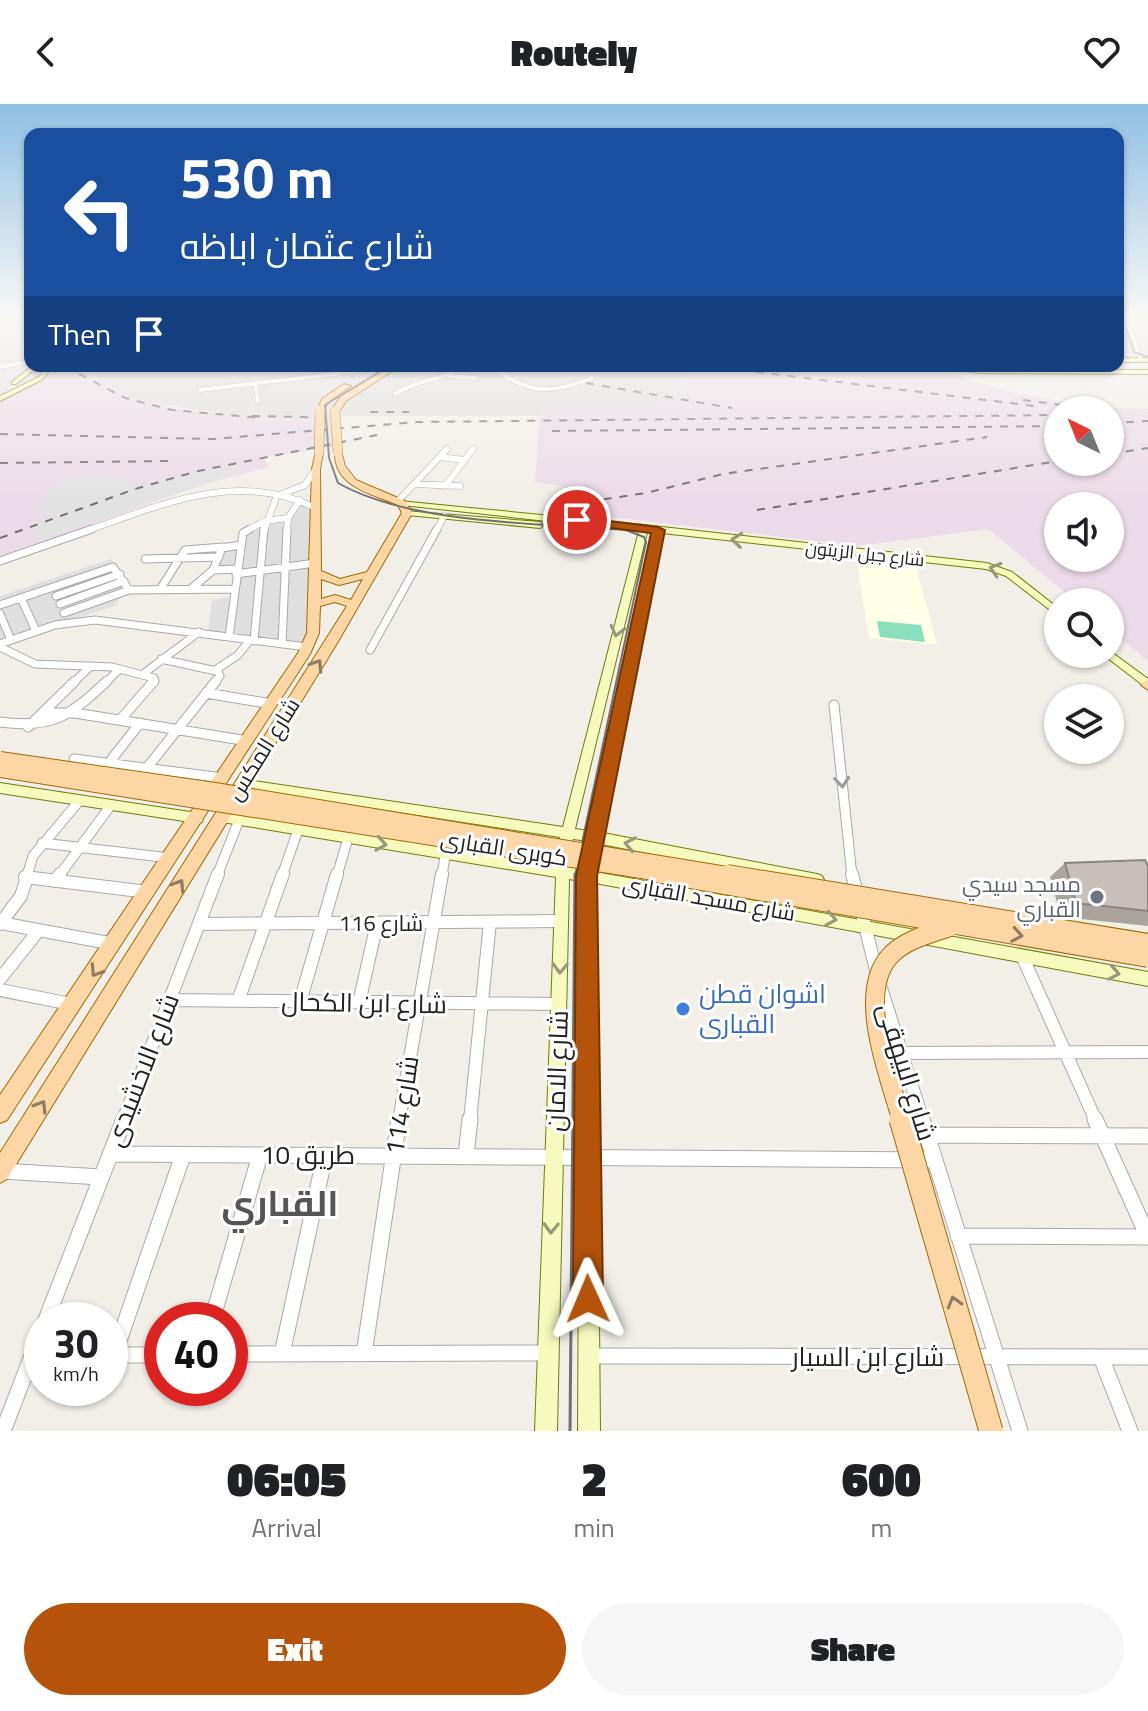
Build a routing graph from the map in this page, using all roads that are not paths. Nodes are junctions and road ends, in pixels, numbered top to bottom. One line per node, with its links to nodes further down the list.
1 (28, 378): 9 (street)
2 (41, 378): 12 (street)
3 (294, 378): 10 (street)
4 (361, 378): 19 (main road, شارع المكس, bridge)
5 (377, 378): 25 (main road, bridge)
6 (439, 378): 13 (street)
7 (505, 378): 8 (street)
8 (592, 378)
9 (24, 380): 12 (street)
10 (255, 383): 11 (street); 14 (street)
11 (200, 390)
12 (1, 391)
13 (395, 394)
14 (258, 401)
15 (447, 449): 17 (street)
16 (473, 449): 18 (street)
17 (440, 457): 18 (street); 20 (street)
18 (464, 460): 21 (street)
19 (317, 461): 23 (street); 24 (main road, شارع المكس)
20 (414, 484): 21 (street); 25 (street)
21 (445, 486): 22 (street)
22 (460, 486)
23 (279, 495): 24 (street); 28 (street); 35 (street)
24 (307, 504): 27 (street); 37 (main road, شارع المكس)
25 (403, 506): 26 (street); 29 (street); 41 (main road, شارع المكس)
26 (444, 516): 29 (street); 64 (street)
27 (288, 518): 28 (street); 36 (street)
28 (265, 521): 30 (street); 39 (street)
29 (648, 531): 49 (street, شارع جبل الزيتون, one-way to 29); 99 (street, شارع الامان, one-way to 99); 101 (street, شارع الامان)
30 (241, 545): 31 (street); 40 (street)
31 (224, 547): 32 (street); 34 (street)
32 (219, 557): 34 (street); 38 (street)
33 (145, 559): 34 (street)
34 (179, 559): 43 (street)
35 (0, 561)
36 (287, 567): 37 (street); 39 (street); 61 (street)
37 (316, 568): 41 (main road); 50 (main road, شارع المكس)
38 (213, 570): 40 (street); 44 (street)
39 (259, 571): 40 (street); 60 (street)
40 (237, 572): 45 (street)
41 (374, 573): 51 (main road, شارع المكس)
42 (122, 578): 46 (street); 47 (street); 47 (street)
43 (161, 588): 44 (street); 46 (street)
44 (191, 589): 45 (street)
45 (234, 589): 58 (street)
46 (129, 590): 53 (street)
47 (56, 596): 48 (street); 53 (street)
48 (21, 598): 52 (street); 56 (street)
49 (1044, 602)
50 (315, 604): 51 (main road); 63 (main road, شارع المكس)
51 (353, 604): 91 (main road, شارع المكس, one-way to 51)
52 (0, 605)
53 (64, 613): 55 (street)
54 (0, 614): 59 (street)
55 (68, 622): 56 (street); 57 (street)
56 (36, 631): 59 (street)
57 (199, 632): 58 (street); 65 (street)
58 (229, 637): 60 (street)
59 (11, 640): 62 (street)
60 (252, 640): 61 (street); 70 (street)
61 (282, 644): 63 (street)
62 (0, 646): 68 (street)
63 (307, 647): 75 (main road, شارع المكس)
64 (370, 650)
65 (161, 659): 70 (street); 71 (street)
66 (91, 666): 68 (street); 69 (street); 72 (street)
67 (1124, 666): 73 (street)
68 (49, 669): 72 (street)
69 (120, 669): 71 (street); 78 (street)
70 (216, 671): 74 (street)
71 (143, 674): 79 (street)
72 (78, 679): 77 (street)
73 (1148, 685)
74 (206, 693): 75 (street); 83 (street)
75 (272, 704): 84 (main road, شارع المكس)
76 (834, 705): 110 (street, شارع البيهقى, one-way to 110)
77 (43, 713): 78 (street); 82 (street)
78 (75, 713): 79 (street); 82 (street)
79 (120, 720): 81 (street)
80 (0, 722): 82 (street)
81 (140, 723): 83 (street); 87 (street)
82 (28, 727)
83 (178, 729): 84 (street); 88 (street)
84 (248, 741): 90 (main road, شارع المكس)
85 (0, 759): 124 (main road, كوبرى القبارى, bridge)
86 (74, 759): 87 (street)
87 (108, 764): 88 (street)
88 (146, 769): 90 (street)
89 (0, 770): 121 (main road, كوبرى القبارى, bridge)
90 (223, 778): 96 (main road, شارع المكس)
91 (240, 784): 95 (main road, شارع المكس); 99 (street, شارع مسجد القبارى)
92 (0, 788): 93 (street)
93 (80, 800): 94 (street); 102 (street)
94 (111, 805): 96 (street); 103 (street)
95 (222, 817): 97 (street, شارع مسجد القبارى); 155 (main road, شارع المكس, one-way to 95)
96 (197, 818): 105 (main road, شارع المكس)
97 (239, 820): 98 (street, شارع مسجد القبارى); 119 (street, شارع الاخشيدى)
98 (298, 830): 100 (street, شارع مسجد القبارى); 115 (street)
99 (567, 834): 101 (street, شارع مسجد القبارى); 106 (street, شارع الامان)
100 (348, 838): 104 (street, شارع مسجد القبارى, one-way to 104); 116 (street)
101 (596, 838): 107 (street, شارع الامان); 110 (street, شارع مسجد القبارى, one-way to 101)
102 (42, 843): 103 (street); 108 (street)
103 (80, 848): 105 (street); 109 (street)
104 (445, 856): 106 (street, شارع مسجد القبارى); 118 (street, شارع 114)
105 (170, 858): 111 (main road, شارع المكس)
106 (563, 873): 107 (street, شارع مسجد القبارى); 112 (street, شارع الامان)
107 (586, 876): 120 (street, شارع مسجد القبارى, one-way to 120); 153 (street, شارع الامان)
108 (25, 877): 109 (street); 114 (street)
109 (55, 881): 111 (street)
110 (853, 887): 120 (street, شارع البيهقى); 123 (street, شارع مسجد القبارى)
111 (148, 892): 125 (main road, شارع المكس)
112 (562, 921): 113 (street, شارع 116); 137 (street, شارع الامان, one-way to 137)
113 (490, 922): 118 (street, شارع 116); 136 (street)
114 (0, 923): 122 (street)
115 (266, 923): 116 (street, شارع 116); 119 (street, شارع 116); 132 (street)
116 (323, 923): 117 (street, شارع 116); 133 (street)
117 (377, 923): 118 (street, شارع 116); 134 (street)
118 (433, 923): 138 (street, شارع 114)
119 (199, 924): 131 (street, شارع الاخشيدى)
120 (863, 925): 126 (street, شارع مسجد القبارى); 140 (street, شارع البيهقى)
121 (958, 925): 127 (main road, كوبرى القبارى, one-way to 127, bridge); 174 (main road, one-way to 121, bridge)
122 (39, 930): 125 (street); 128 (street)
123 (1148, 935)
124 (1148, 943)
125 (114, 944): 135 (main road, شارع المكس, one-way to 135)
126 (1023, 958): 129 (street, شارع مسجد القبارى, one-way to 129); 141 (street)
127 (1148, 958)
128 (0, 979)
129 (1148, 979)
130 (0, 990): 135 (street)
131 (169, 1000): 132 (street, شارع ابن الكحال); 146 (street, شارع الاخشيدى)
132 (238, 1001): 133 (street, شارع ابن الكحال)
133 (300, 1002): 134 (street, شارع ابن الكحال)
134 (359, 1003): 138 (street, شارع ابن الكحال)
135 (75, 1004): 142 (main road, شارع المكس)
136 (482, 1004): 137 (street, شارع ابن الكحال); 138 (street, شارع ابن الكحال); 150 (street)
137 (559, 1004): 151 (street, شارع الامان)
138 (418, 1005): 152 (street, شارع 114)
139 (1148, 1052): 141 (street)
140 (900, 1053): 141 (street); 143 (street, شارع البيهقى)
141 (1066, 1054): 144 (street)
142 (0, 1113)
143 (928, 1135): 144 (street); 154 (street, شارع البيهقى)
144 (1103, 1136): 145 (street); 158 (street)
145 (1148, 1136)
146 (110, 1154): 147 (street, طريق 10); 156 (street, شارع الاخشيدى)
147 (183, 1155): 148 (street, طريق 10); 161 (street)
148 (260, 1155): 149 (street, طريق 10); 160 (street)
149 (325, 1155): 152 (street, طريق 10); 164 (street)
150 (466, 1155): 151 (street, طريق 10); 152 (street, طريق 10)
151 (554, 1155): 153 (street, طريق 10); 162 (street, شارع الامان, one-way to 162)
152 (393, 1156): 165 (street, شارع 114)
153 (586, 1159): 154 (street, طريق 10); 166 (street, شارع الامان)
154 (935, 1160): 157 (street, شارع البيهقى)
155 (0, 1172): 156 (street)
156 (101, 1177): 159 (street, شارع الاخشيدى)
157 (958, 1236): 158 (street); 167 (street, شارع البيهقى)
158 (1148, 1237)
159 (53, 1302)
160 (217, 1302)
161 (128, 1310)
162 (548, 1353): 165 (street); 172 (street, شارع الامان)
163 (248, 1354): 164 (street)
164 (282, 1354): 165 (street)
165 (364, 1354)
166 (588, 1356): 167 (street, شارع ابن السيار); 173 (street, شارع الامان)
167 (997, 1357): 168 (street, شارع ابن السيار); 175 (street, شارع البيهقى)
168 (1101, 1357): 169 (street, شارع ابن السيار); 176 (street)
169 (1148, 1357)
170 (24, 1385): 171 (street)
171 (3, 1431)
172 (546, 1431)
173 (589, 1431)
174 (991, 1431)
175 (1020, 1431)
176 (1130, 1431)

